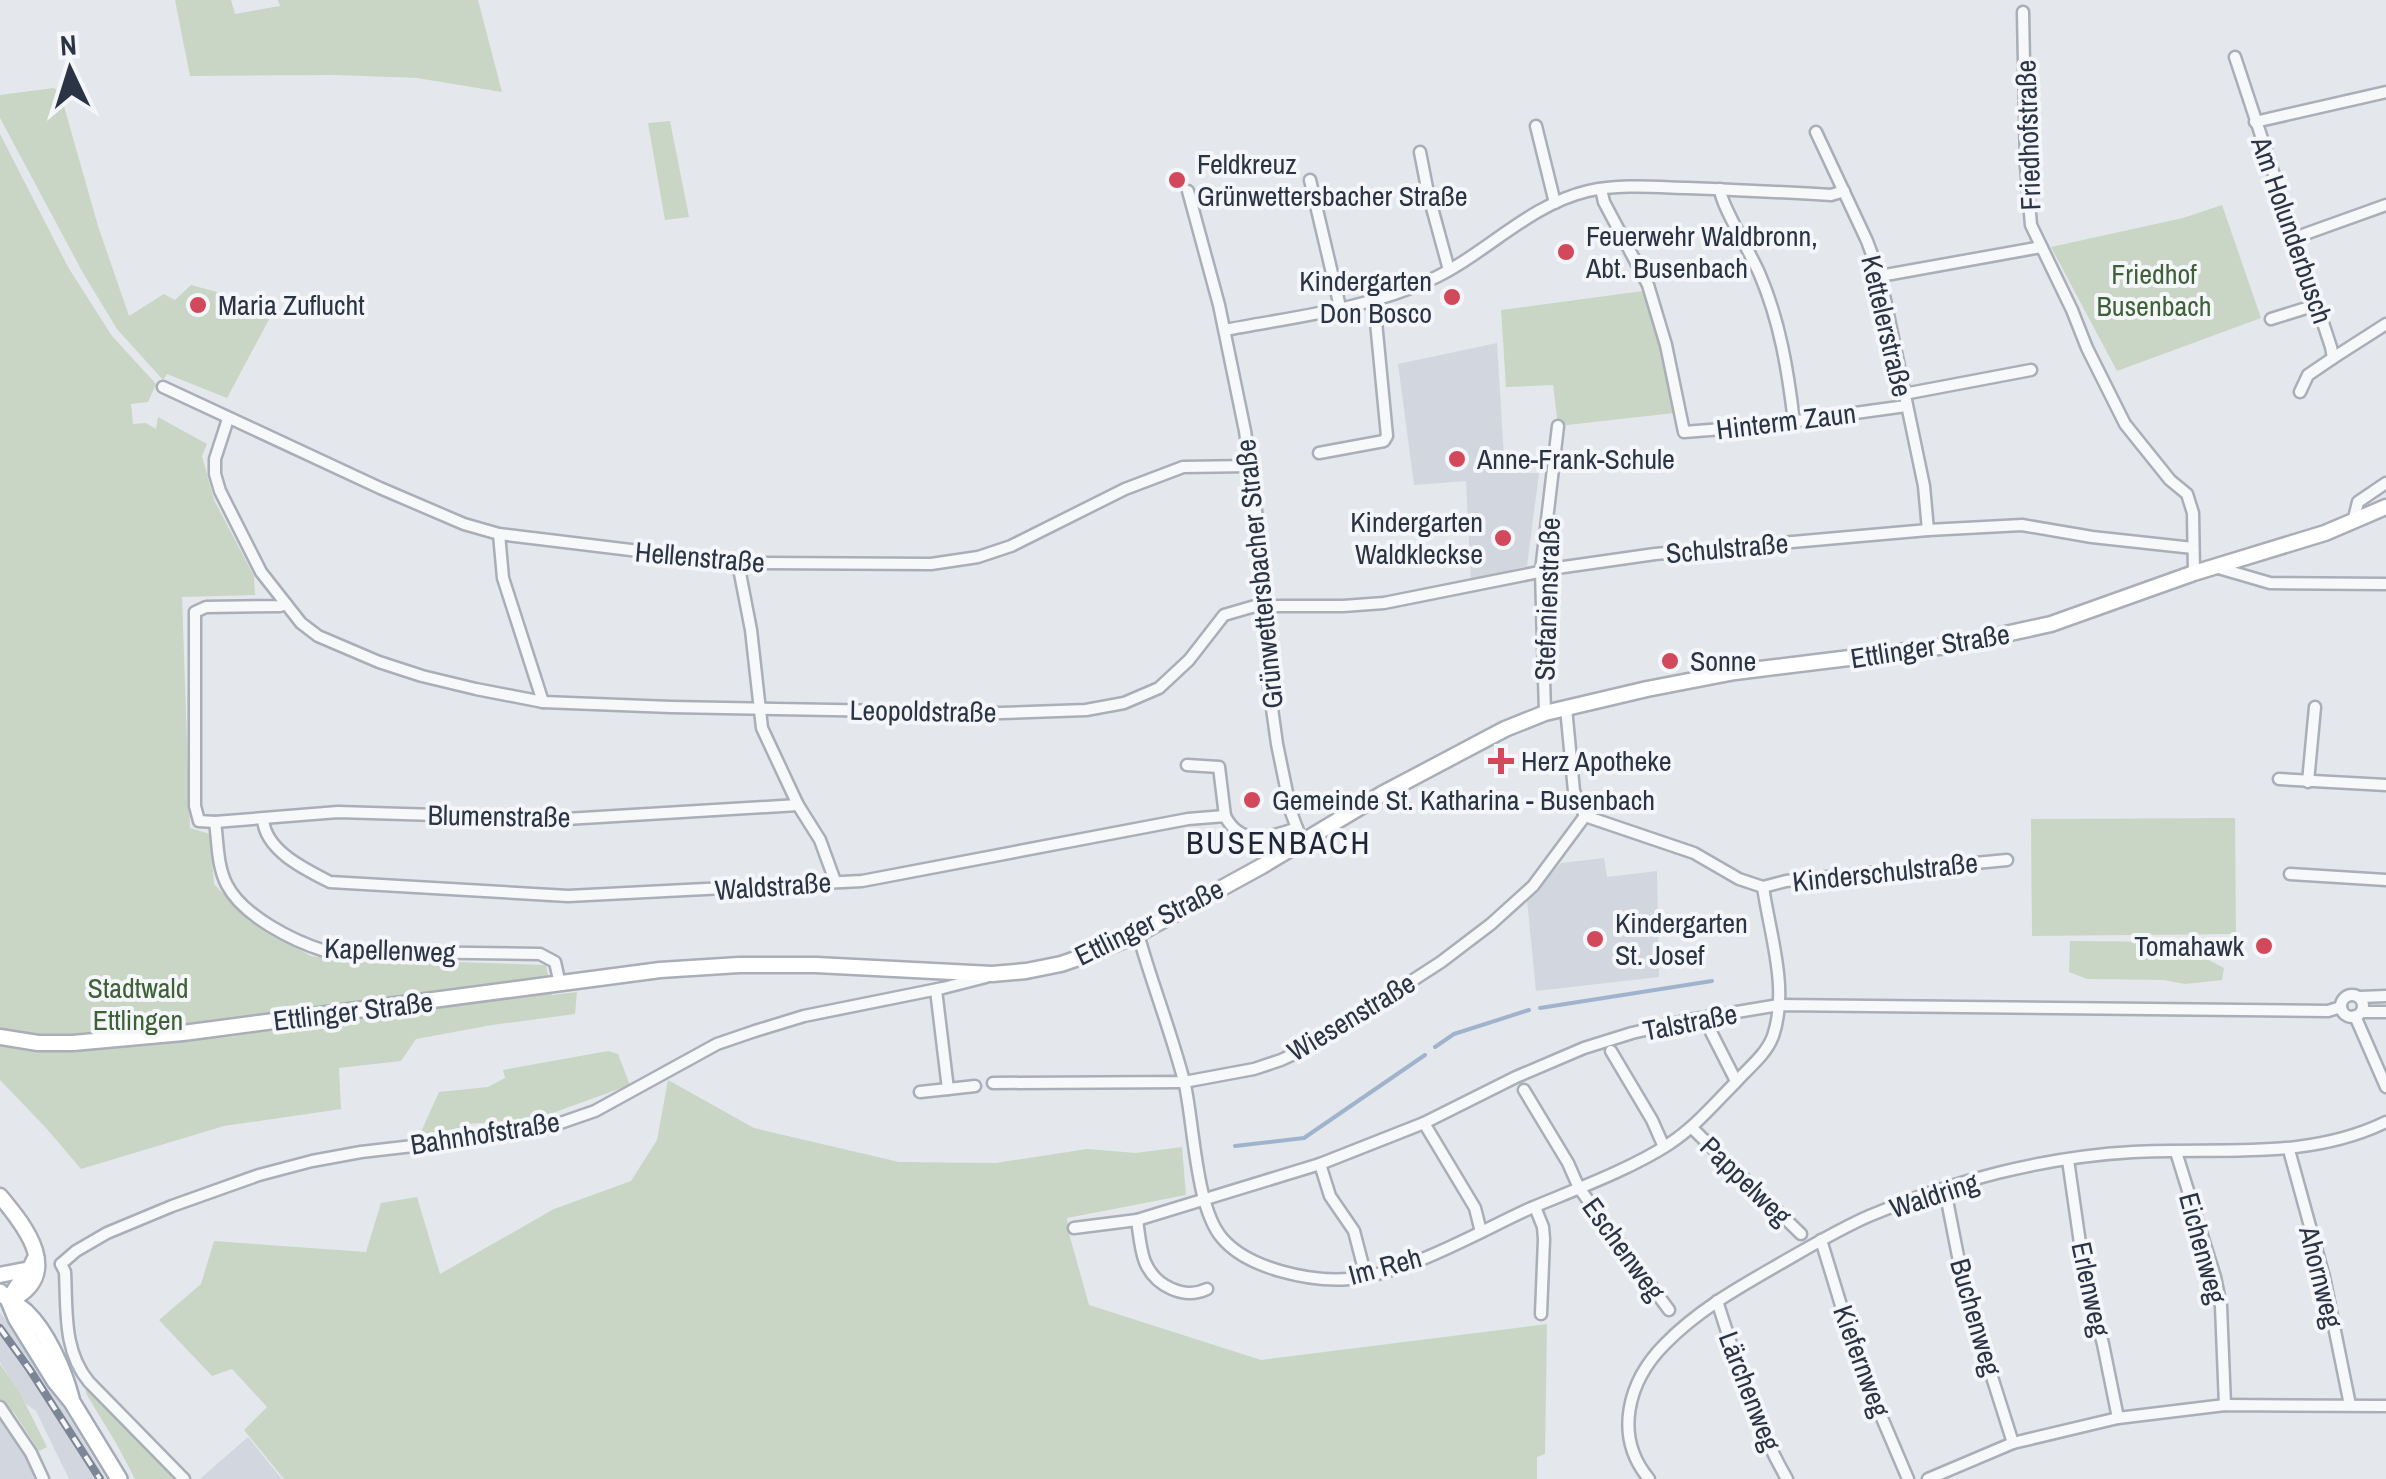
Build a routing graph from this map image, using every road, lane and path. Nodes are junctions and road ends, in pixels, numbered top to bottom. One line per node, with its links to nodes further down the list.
1 (2023, 12): 16 (street, Friedhofstraße)
2 (2235, 57): 4 (street, Am Holunderbusch)
3 (2386, 92): 4 (street)
4 (2255, 122): 15 (street, Am Holunderbusch)
5 (1536, 126): 13 (street)
6 (1816, 132): 12 (street, Kettelerstraße)
7 (1420, 152): 17 (street)
8 (1310, 180): 21 (street)
9 (1601, 189): 10 (street); 13 (street); 31 (street, Hinterm Zaun)
10 (1720, 189): 12 (street); 31 (street)
11 (1188, 191): 24 (street, Grünwettersbacher Straße)
12 (1844, 191): 18 (street, Kettelerstraße)
13 (1554, 203): 17 (street)
14 (2386, 206): 15 (street)
15 (2294, 238): 20 (street, Am Holunderbusch)
16 (2041, 247): 18 (street); 40 (street, Friedhofstraße)
17 (1449, 270): 19 (street)
18 (1880, 276): 29 (street, Kettelerstraße)
19 (1374, 301): 21 (street); 33 (street)
20 (2316, 306): 22 (street); 25 (street, Am Holunderbusch)
21 (1340, 307): 24 (street)
22 (2271, 319)
23 (2386, 324): 25 (street)
24 (1224, 330): 34 (street, Grünwettersbacher Straße)
25 (2333, 358): 28 (street, Am Holunderbusch)
26 (2031, 370): 29 (street, Hinterm Zaun)
27 (162, 387): 30 (street, Hellenstraße)
28 (2300, 392)
29 (1905, 400): 31 (street, Hinterm Zaun); 38 (street, Kettelerstraße)
30 (228, 419): 39 (street, Hellenstraße); 46 (street, Leopoldstraße)
31 (1794, 422)
32 (1558, 426): 43 (street, Stefanienstraße)
33 (1319, 453)
34 (1250, 466): 41 (street, Hellenstraße); 47 (street, Grünwettersbacher Straße)
35 (2386, 483): 37 (street)
36 (2386, 506): 37 (main road, Ettlinger Straße)
37 (2353, 522): 42 (main road, Ettlinger Straße)
38 (1928, 530): 40 (street, Schulstraße); 43 (street, Schulstraße)
39 (499, 534): 41 (street, Hellenstraße); 48 (street)
40 (2193, 548): 44 (street, Friedhofstraße)
41 (738, 563): 50 (street)
42 (2214, 567): 44 (main road, Ettlinger Straße); 45 (street)
43 (1541, 571): 47 (street, Schulstraße); 52 (street, Stefanienstraße)
44 (2194, 573): 51 (main road, Ettlinger Straße)
45 (2386, 584)
46 (286, 604): 48 (street, Leopoldstraße); 61 (street, Blumenstraße)
47 (1264, 606): 50 (street, Leopoldstraße); 62 (street, Grünwettersbacher Straße)
48 (544, 702): 50 (street, Leopoldstraße)
49 (2314, 707): 55 (street)
50 (759, 708): 57 (street)
51 (1566, 708): 52 (main road, Ettlinger Straße); 59 (street)
52 (1544, 713): 62 (main road, Ettlinger Straße)
53 (1187, 764): 58 (street)
54 (2279, 779): 55 (street)
55 (2308, 782): 56 (street)
56 (2386, 785)
57 (798, 804): 60 (street, Blumenstraße); 66 (street)
58 (1225, 816): 62 (street); 66 (street, Waldstraße)
59 (1584, 816): 67 (street, Kinderschulstraße); 82 (street, Wiesenstraße)
60 (264, 819): 61 (street, Blumenstraße); 66 (street, Waldstraße)
61 (215, 822): 70 (street, Kapellenweg)
62 (1300, 834): 68 (main road, Ettlinger Straße)
63 (2007, 860): 67 (street, Kinderschulstraße)
64 (2290, 874): 65 (street)
65 (2386, 880)
66 (835, 882)
67 (1764, 887): 74 (street, Kinderschulstraße)
68 (1138, 934): 69 (main road, Ettlinger Straße); 82 (street, Im Reh)
69 (992, 974): 70 (main road, Ettlinger Straße); 71 (street, Bahnhofstraße)
70 (560, 984): 79 (main road, Ettlinger Straße)
71 (936, 990): 86 (street); 108 (street, Bahnhofstraße)
72 (2386, 996): 73 (street, Talstraße)
73 (2360, 997): 75 (street, Talstraße); 77 (street)
74 (1780, 1005): 75 (street, Talstraße); 81 (street, Im Reh); 90 (street, Talstraße)
75 (2341, 1006): 77 (street)
76 (2386, 1012): 77 (street)
77 (2359, 1014): 85 (street)
78 (1710, 1030): 81 (street)
79 (0, 1037)
80 (1611, 1051): 92 (street)
81 (1736, 1081): 91 (street, Im Reh)
82 (1184, 1082): 83 (street, Wiesenstraße); 100 (street, Im Reh)
83 (993, 1083)
84 (975, 1086): 86 (street)
85 (2386, 1087)
86 (948, 1089): 88 (street)
87 (1524, 1090): 97 (street, Eschenweg)
88 (920, 1092)
89 (2386, 1122): 93 (street, Waldring)
90 (1424, 1123): 96 (street, Talstraße); 104 (street)
91 (1692, 1128): 92 (street, Im Reh); 105 (street, Pappelweg)
92 (1664, 1148): 97 (street, Im Reh)
93 (2288, 1150): 94 (street, Waldring); 117 (street, Ahornweg)
94 (2176, 1152): 95 (street, Waldring); 116 (street, Eichenweg)
95 (2068, 1160): 98 (street, Waldring); 120 (street, Erlenweg)
96 (1320, 1164): 100 (street, Talstraße); 110 (street)
97 (1579, 1188): 101 (street, Im Reh); 114 (street, Eschenweg)
98 (1945, 1190): 106 (street, Waldring); 121 (street, Buchenweg)
99 (0, 1196): 107 (main road)
100 (1205, 1200): 102 (street, Talstraße); 110 (street, Im Reh)
101 (1535, 1207): 104 (street, Im Reh); 115 (street)
102 (1137, 1220): 103 (street, Talstraße); 111 (street)
103 (1074, 1228)
104 (1481, 1232): 110 (street, Im Reh)
105 (1801, 1234)
106 (1822, 1240): 113 (street, Waldring); 128 (street, Kiefernweg)
107 (33, 1262): 108 (street); 109 (main road); 112 (main road)
108 (61, 1264): 125 (street)
109 (0, 1275)
110 (1366, 1276)
111 (1207, 1289)
112 (5, 1297): 124 (main road)
113 (1717, 1301): 126 (street, Waldring); 127 (street, Lärchenweg)
114 (1670, 1310)
115 (1541, 1314)
116 (2225, 1405): 117 (street); 120 (street)
117 (2350, 1405): 118 (street)
118 (2386, 1406)
119 (0, 1407): 123 (street)
120 (2118, 1418): 121 (street)
121 (2013, 1443): 122 (street)
122 (1942, 1476): 129 (street)
123 (43, 1479)
124 (119, 1479)
125 (184, 1479)
126 (1649, 1479)
127 (1787, 1479)
128 (1908, 1479)
129 (1928, 1479)

